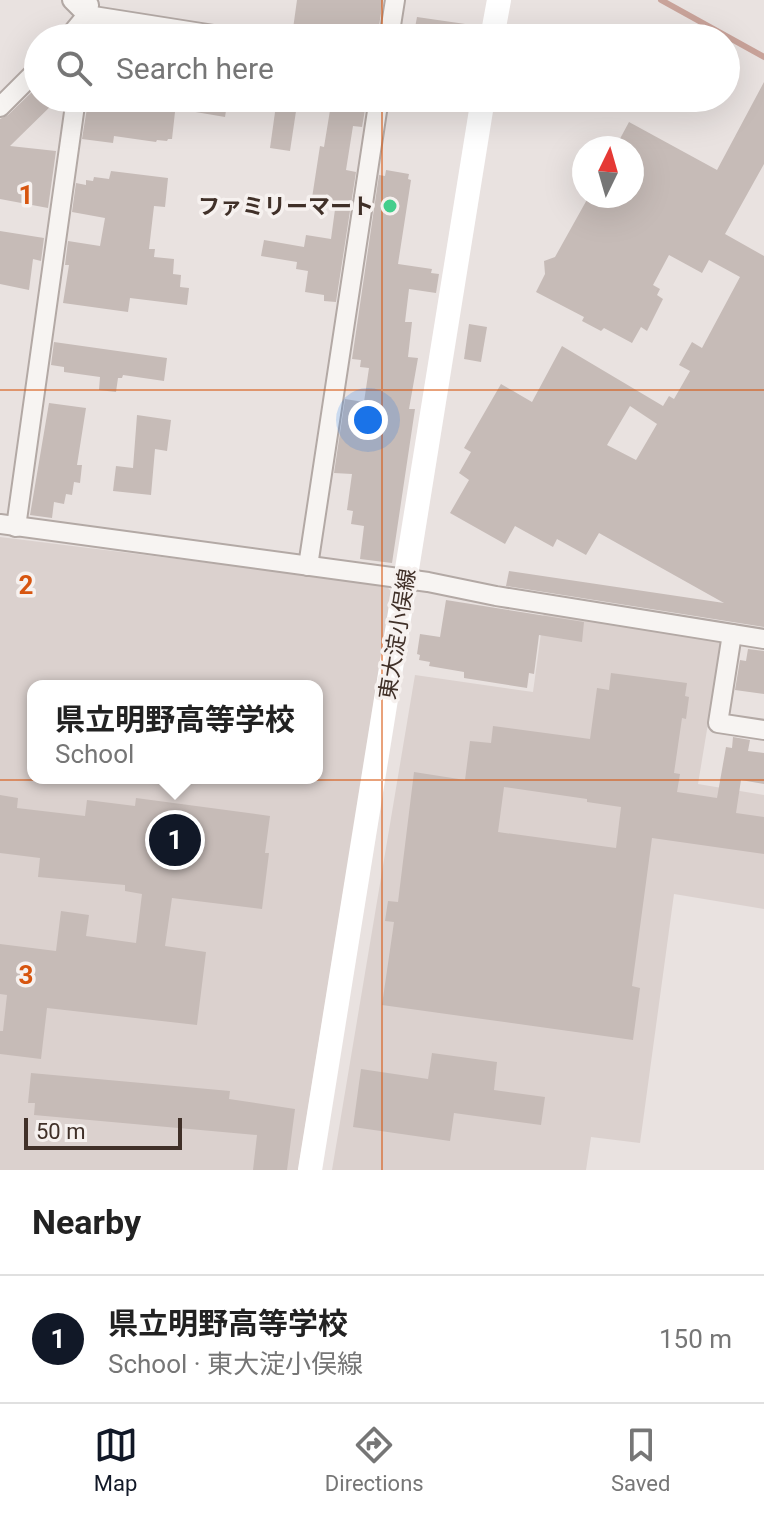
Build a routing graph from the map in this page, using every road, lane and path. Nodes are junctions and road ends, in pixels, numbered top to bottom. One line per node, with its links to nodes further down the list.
1 (72, 0): 4 (street)
2 (395, 0): 6 (street)
3 (499, 0): 7 (main road)
4 (88, 8): 5 (street)
5 (165, 24)
6 (391, 24)
7 (495, 24)
8 (24, 83): 9 (street)
9 (0, 107)
10 (74, 112): 13 (street)
11 (377, 112): 14 (street)
12 (481, 112): 15 (main road, 東大淀小俣線)
13 (8, 526): 14 (street)
14 (308, 566): 15 (street)
15 (406, 579): 16 (street); 19 (main road, 東大淀小俣線)
16 (732, 634): 17 (street); 18 (street)
17 (764, 639)
18 (764, 730)
19 (310, 1170)

